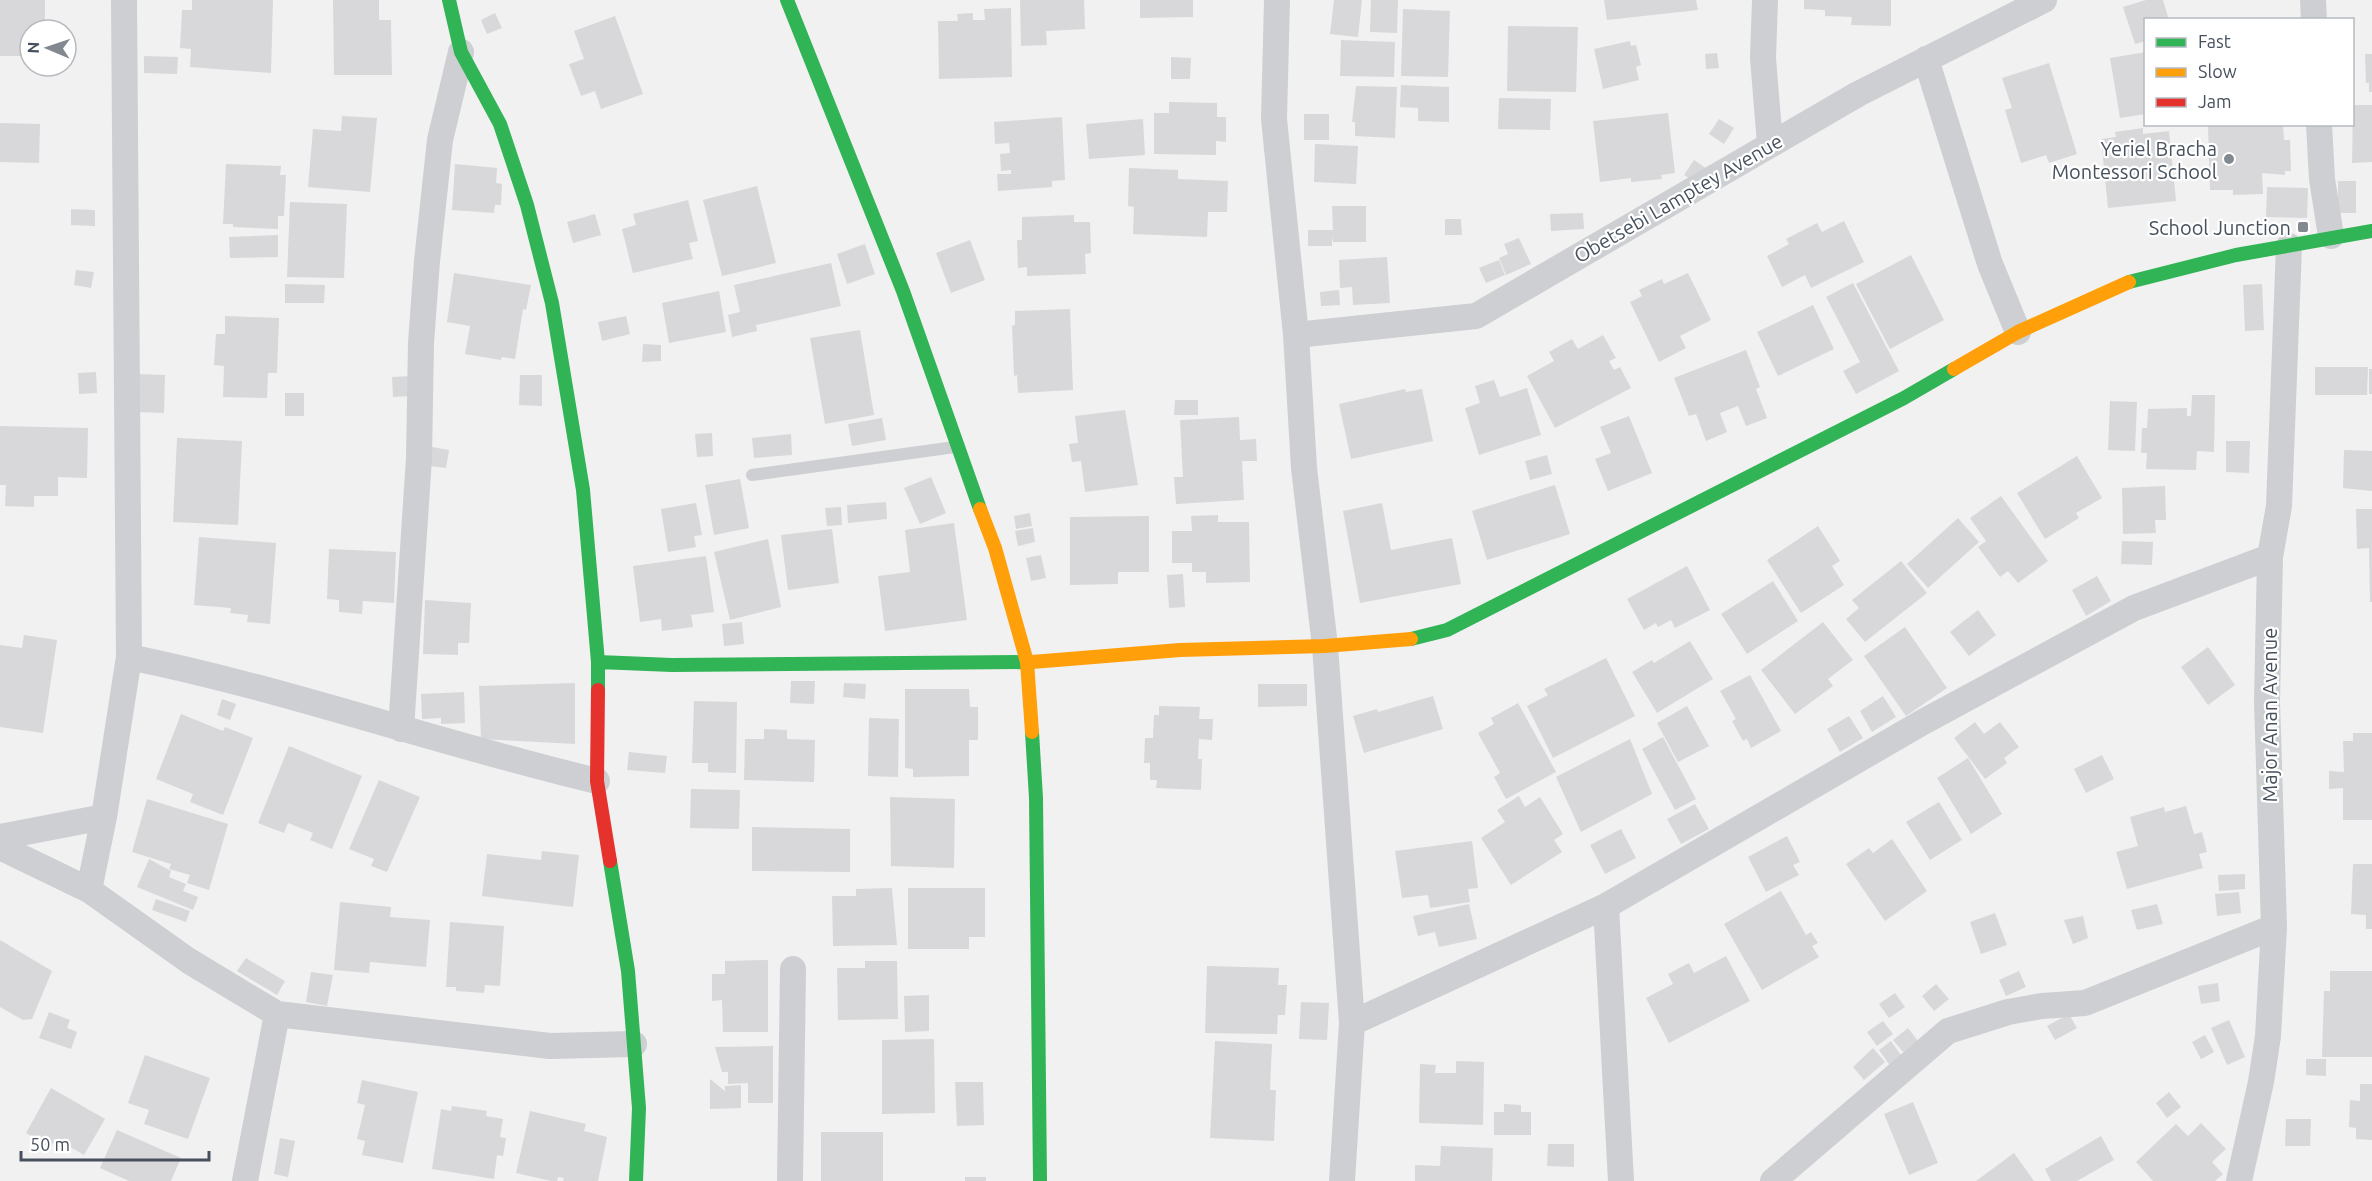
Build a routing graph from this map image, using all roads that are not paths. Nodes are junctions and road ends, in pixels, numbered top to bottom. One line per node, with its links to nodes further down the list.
1 (124, 0): 22 (street)
2 (449, 0): 9 (street)
3 (787, 0): 18 (street)
4 (1277, 0): 17 (street)
5 (1765, 0): 12 (street)
6 (2044, 0): 10 (street, Obetsebi Lamptey Avenue)
7 (2313, 0): 8 (street)
8 (2314, 18)
9 (460, 52): 23 (street); 25 (street)
10 (1926, 59): 12 (street, Obetsebi Lamptey Avenue); 16 (street)
11 (2319, 126): 14 (street)
12 (1770, 144): 17 (street, Obetsebi Lamptey Avenue)
13 (2372, 231): 14 (street)
14 (2331, 236): 15 (street)
15 (2289, 246): 16 (street); 20 (street, Major Anan Avenue)
16 (2018, 332): 21 (street)
17 (1296, 335): 21 (street)
18 (957, 447): 19 (lane); 24 (street)
19 (752, 475)
20 (2270, 557): 31 (street); 32 (street, Major Anan Avenue)
21 (1325, 645): 24 (street); 35 (street)
22 (129, 657): 25 (street); 27 (street)
23 (598, 662): 24 (street); 26 (street)
24 (1027, 662): 40 (street)
25 (401, 729): 26 (street)
26 (597, 781): 36 (street)
27 (104, 817): 28 (street); 30 (street)
28 (0, 837)
29 (0, 847): 30 (street)
30 (89, 890): 34 (street)
31 (1606, 906): 35 (street); 42 (street)
32 (2274, 927): 43 (street); 44 (street, Major Anan Avenue)
33 (793, 969): 39 (street)
34 (277, 1014): 36 (street); 37 (street)
35 (1352, 1023): 41 (street)
36 (634, 1044): 38 (street)
37 (245, 1181)
38 (636, 1181)
39 (790, 1181)
40 (1040, 1181)
41 (1342, 1181)
42 (1621, 1181)
43 (1773, 1181)
44 (2239, 1181)

